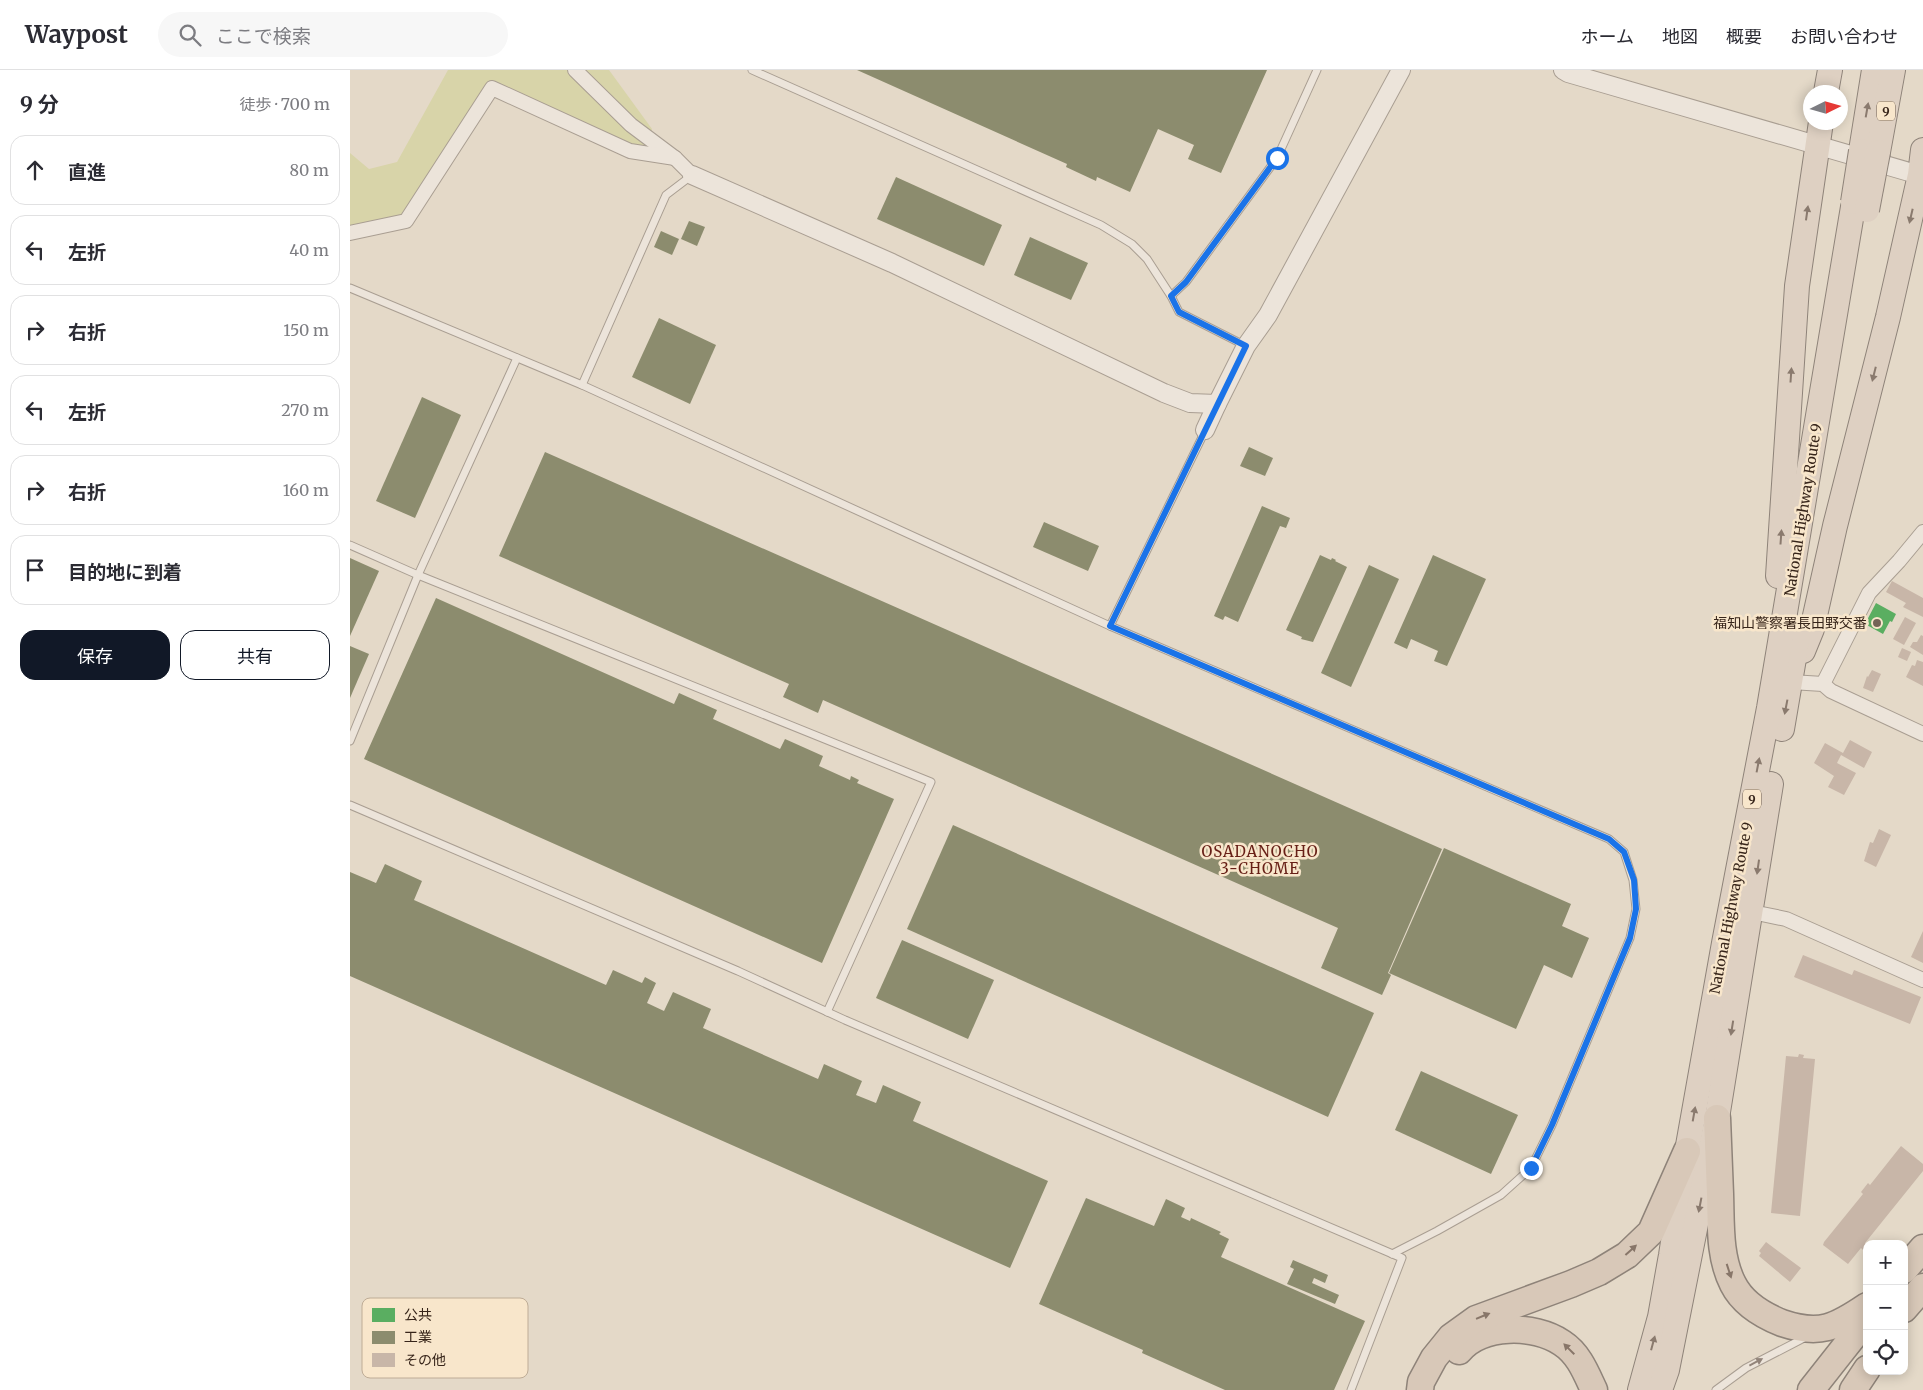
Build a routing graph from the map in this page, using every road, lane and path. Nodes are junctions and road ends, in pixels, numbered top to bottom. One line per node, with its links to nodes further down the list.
1 (575, 70): 14 (street)
2 (752, 70): 20 (lane)
3 (1317, 70): 20 (lane)
4 (1401, 70): 21 (street)
5 (1563, 70): 11 (street)
6 (1830, 70): 9 (highway)
7 (1874, 70): 13 (highway, National Highway Route 9 / 9, one-way to 7)
8 (1893, 70): 13 (highway, National Highway Route 9 / 9)
9 (1827, 85)
10 (1819, 130): 11 (highway)
11 (1816, 146): 16 (street); 32 (highway, one-way to 11)
12 (1923, 150): 16 (highway)
13 (1869, 151): 17 (highway, National Highway Route 9 / 9, bridge)
14 (675, 158): 15 (street); 18 (street)
15 (692, 174): 23 (lane); 24 (street)
16 (1922, 175): 30 (highway, one-way to 30)
17 (1860, 208): 30 (highway, National Highway Route 9 / 9); 32 (highway, National Highway Route 9 / 9)
18 (350, 233)
19 (350, 288): 22 (lane)
20 (1171, 296): 21 (lane)
21 (1246, 346): 24 (street)
22 (517, 358): 23 (lane); 28 (lane)
23 (582, 386): 29 (lane)
24 (1217, 404): 25 (street)
25 (1205, 430): 29 (lane)
26 (1923, 532): 31 (street)
27 (350, 545): 28 (lane)
28 (418, 575): 34 (lane); 38 (lane)
29 (1110, 626): 41 (lane)
30 (1791, 682): 31 (street); 36 (highway, National Highway Route 9 / 9, one-way to 36)
31 (1823, 684): 33 (street)
32 (1770, 708): 40 (highway, National Highway Route 9 / 9, one-way to 32)
33 (1923, 734)
34 (350, 741)
35 (350, 805): 38 (lane)
36 (1752, 912): 37 (street); 39 (highway, National Highway Route 9 / 9, one-way to 39)
37 (1923, 980)
38 (827, 1012): 41 (lane)
39 (1717, 1118): 44 (highway, one-way to 44); 52 (highway, National Highway Route 9 / 9, one-way to 52)
40 (1687, 1151): 48 (highway, one-way to 40); 51 (highway, National Highway Route 9 / 9, one-way to 40)
41 (1392, 1254): 47 (lane)
42 (1863, 1309): 44 (highway)
43 (1863, 1324): 54 (highway)
44 (1824, 1329): 53 (lane, one-way to 44)
45 (1863, 1351): 55 (highway)
46 (1863, 1374): 56 (highway)
47 (1351, 1390)
48 (1420, 1390)
49 (1437, 1390): 50 (highway, one-way to 49)
50 (1594, 1390)
51 (1640, 1390)
52 (1660, 1390)
53 (1716, 1390)
54 (1811, 1390)
55 (1828, 1390)
56 (1853, 1390)

